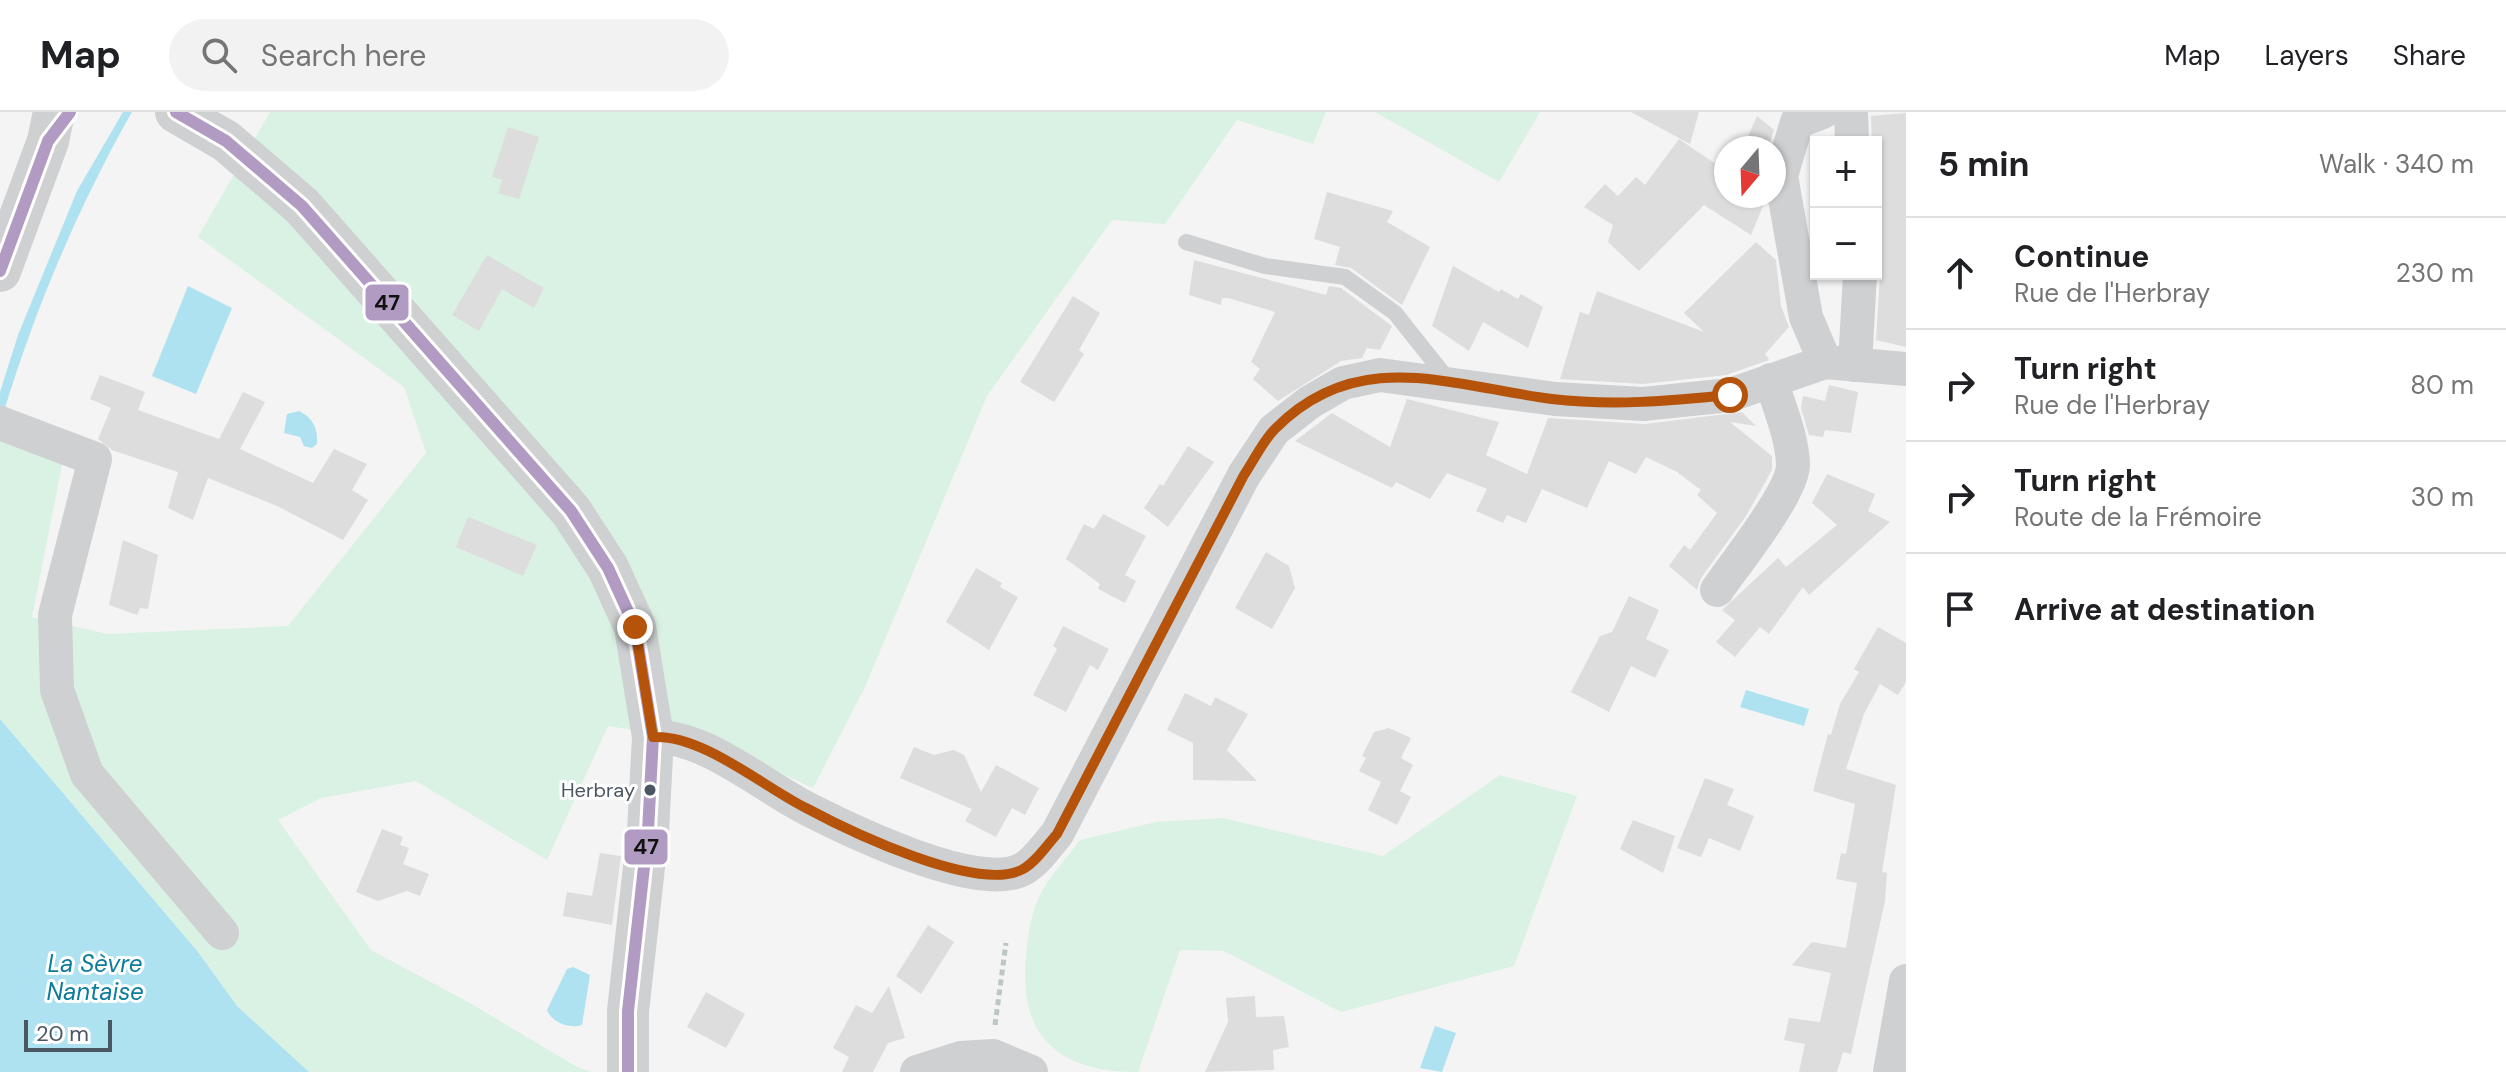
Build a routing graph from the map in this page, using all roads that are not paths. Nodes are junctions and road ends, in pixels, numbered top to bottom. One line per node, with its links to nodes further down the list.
1 (176, 112): 15 (street)
2 (1823, 112): 9 (street)
3 (1851, 112): 5 (street)
4 (58, 122): 7 (street)
5 (1852, 136)
6 (1186, 242): 12 (lane)
7 (0, 271)
8 (1859, 280): 9 (street)
9 (1840, 363): 10 (street); 11 (street)
10 (1906, 369)
11 (1771, 380): 12 (street); 14 (street)
12 (1450, 383): 15 (street)
13 (0, 423): 16 (street)
14 (1717, 590)
15 (653, 737): 18 (street)
16 (222, 933)
17 (1906, 981): 21 (street)
18 (628, 1072)
19 (917, 1072): 20 (street)
20 (1031, 1072)
21 (1890, 1072)

